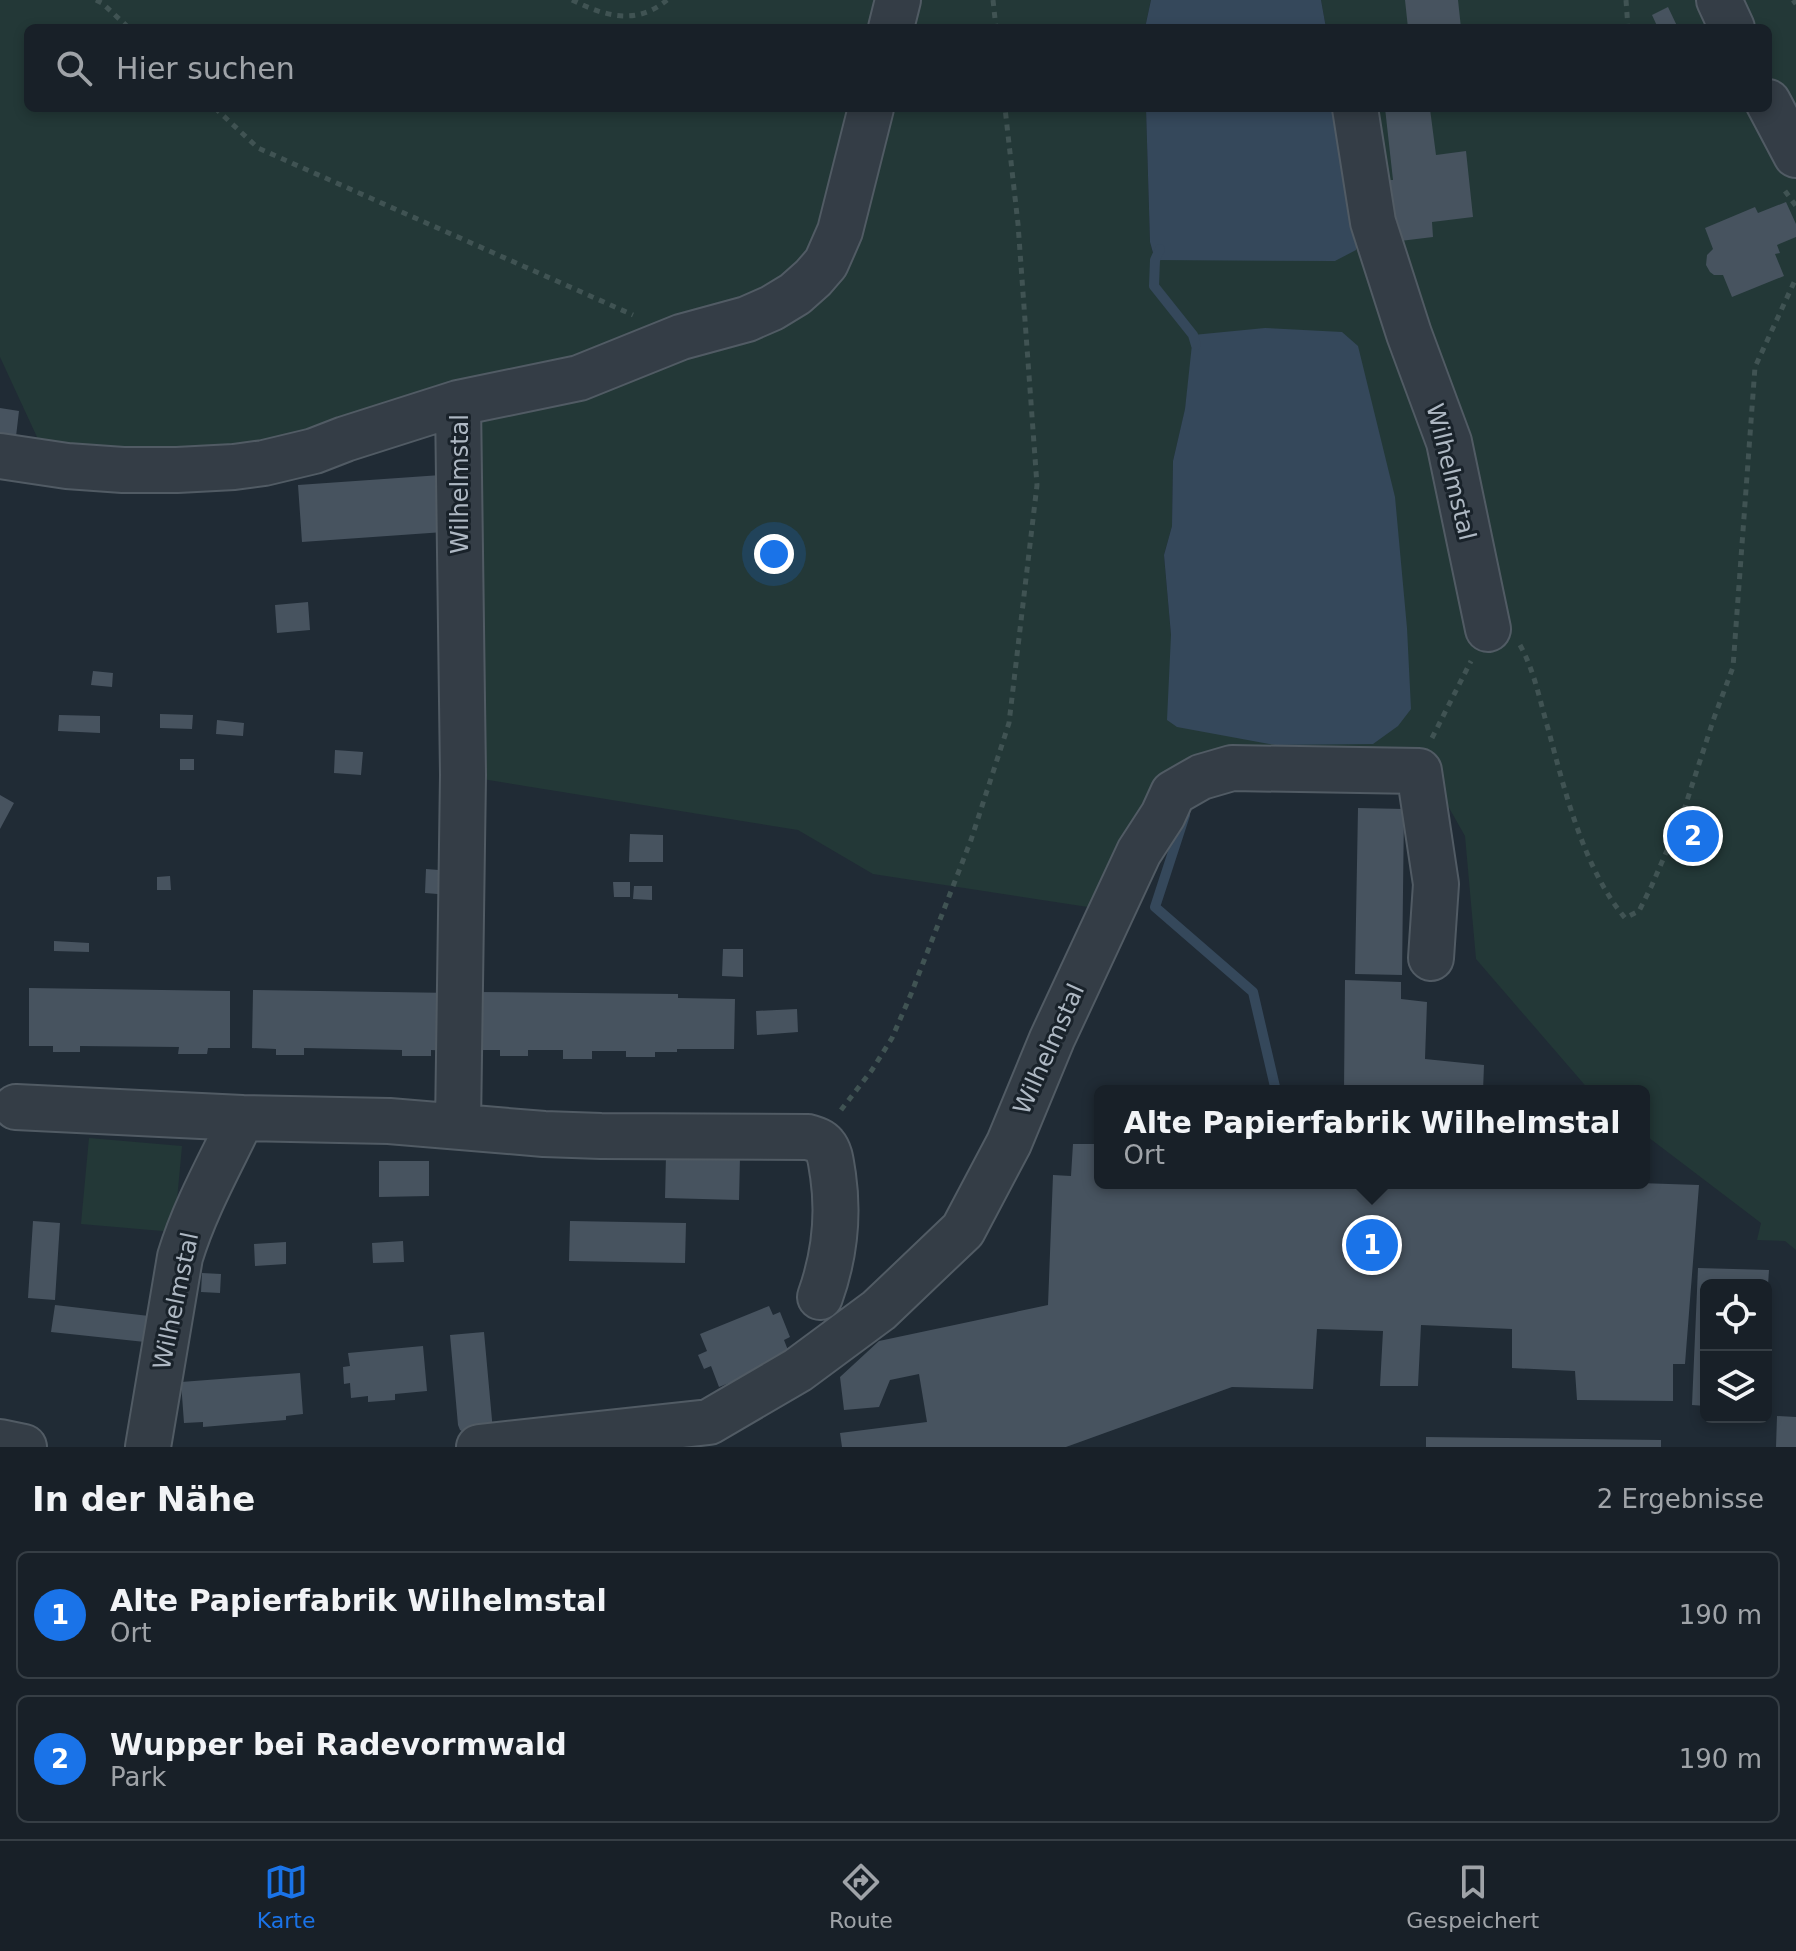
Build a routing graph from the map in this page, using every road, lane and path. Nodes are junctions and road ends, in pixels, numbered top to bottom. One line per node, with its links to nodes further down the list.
1 (96, 0): 8 (path)
2 (572, 0): 3 (path)
3 (667, 0)
4 (898, 0): 9 (street)
5 (993, 0): 10 (path)
6 (1626, 0): 11 (path)
7 (1719, 0): 12 (street)
8 (125, 24)
9 (892, 24)
10 (996, 24)
11 (1628, 24)
12 (1730, 24)
13 (1772, 110): 18 (street)
14 (219, 112): 20 (path)
15 (870, 112): 20 (street, Wilhelmstal)
16 (1005, 112): 29 (path)
17 (1356, 112): 23 (street, Wilhelmstal)
18 (1796, 155)
19 (1796, 278): 23 (path)
20 (681, 337): 21 (street, Wilhelmstal)
21 (458, 403): 22 (street); 28 (street, Wilhelmstal)
22 (0, 456)
23 (1488, 629): 24 (path)
24 (1402, 771): 25 (street); 31 (street, Wilhelmstal)
25 (1431, 958)
26 (16, 1107): 27 (street)
27 (242, 1118): 28 (street); 34 (street, Wilhelmstal)
28 (458, 1126): 29 (street)
29 (819, 1141): 30 (street)
30 (820, 1297)
31 (720, 1434): 35 (street, Wilhelmstal)
32 (0, 1442): 33 (street)
33 (24, 1447)
34 (148, 1447)
35 (479, 1447)

